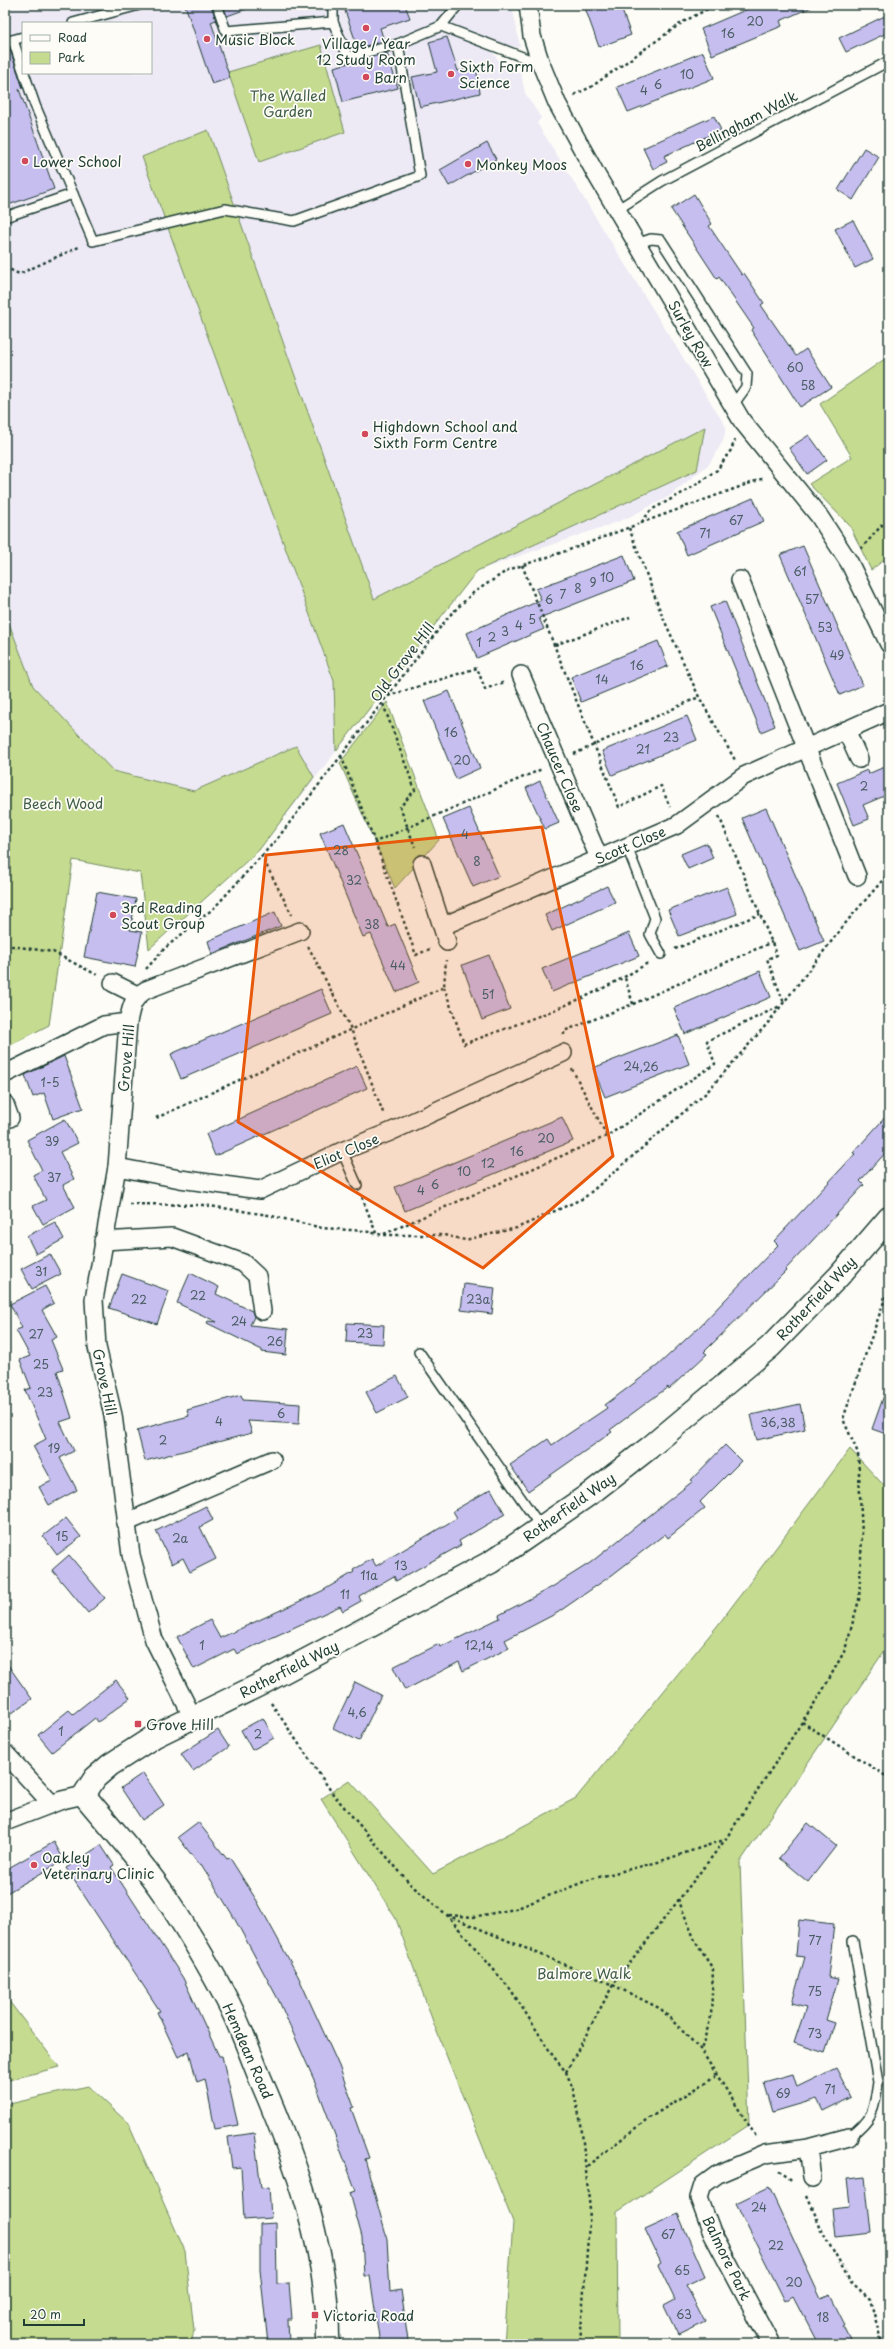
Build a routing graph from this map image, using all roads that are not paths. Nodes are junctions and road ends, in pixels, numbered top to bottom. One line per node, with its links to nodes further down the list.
1 (138, 5): 6 (lane)
2 (217, 5): 7 (lane)
3 (333, 5): 7 (lane)
4 (458, 5): 8 (lane)
5 (528, 5): 13 (street, Surley Row)
6 (78, 22)
7 (333, 22): 11 (lane)
8 (441, 26): 11 (lane); 13 (lane)
9 (22, 37): 10 (lane)
10 (9, 41): 14 (lane)
11 (398, 44): 16 (lane)
12 (889, 61): 17 (lane, Bellingham Walk)
13 (541, 64): 17 (street, Surley Row)
14 (22, 68)
15 (24, 74): 16 (lane)
16 (73, 194): 18 (lane)
17 (618, 209): 19 (street, Surley Row)
18 (5, 217)
19 (639, 243): 20 (street, Surley Row); 20 (lane)
20 (733, 405): 22 (street, Surley Row)
21 (740, 580): 26 (street)
22 (889, 644)
23 (521, 675): 29 (street, Chaucer Close)
24 (889, 711): 25 (street, Scott Close)
25 (846, 730): 26 (street, Scott Close); 27 (street)
26 (807, 748): 28 (street, Scott Close); 31 (street)
27 (859, 760)
28 (627, 846): 29 (street, Scott Close); 33 (lane)
29 (599, 858): 30 (street, Scott Close)
30 (422, 864)
31 (857, 876)
32 (300, 931): 35 (street)
33 (661, 954)
34 (113, 983): 35 (street)
35 (137, 995): 36 (street, Grove Hill)
36 (128, 1022): 38 (street); 40 (street, Grove Hill)
37 (563, 1053): 39 (street, Eliot Close)
38 (5, 1074)
39 (342, 1151): 40 (street, Eliot Close); 41 (lane)
40 (117, 1167): 43 (street, Grove Hill)
41 (357, 1185)
42 (889, 1218): 48 (street, Rotherfield Way)
43 (103, 1241): 44 (street); 47 (street, Grove Hill)
44 (262, 1311)
45 (419, 1352): 48 (lane)
46 (272, 1460): 47 (street)
47 (125, 1523): 49 (street, Grove Hill)
48 (541, 1527): 49 (street, Rotherfield Way)
49 (192, 1716): 51 (street)
50 (5, 1753): 52 (street)
51 (84, 1795): 52 (street); 58 (street, Hemdean Road)
52 (51, 1803): 53 (street)
53 (5, 1822)
54 (853, 1941): 55 (lane, Balmore Park)
55 (849, 2137): 56 (street, Balmore Park)
56 (808, 2148): 57 (street); 59 (street, Balmore Park)
57 (805, 2181)
58 (328, 2344)
59 (771, 2344)

